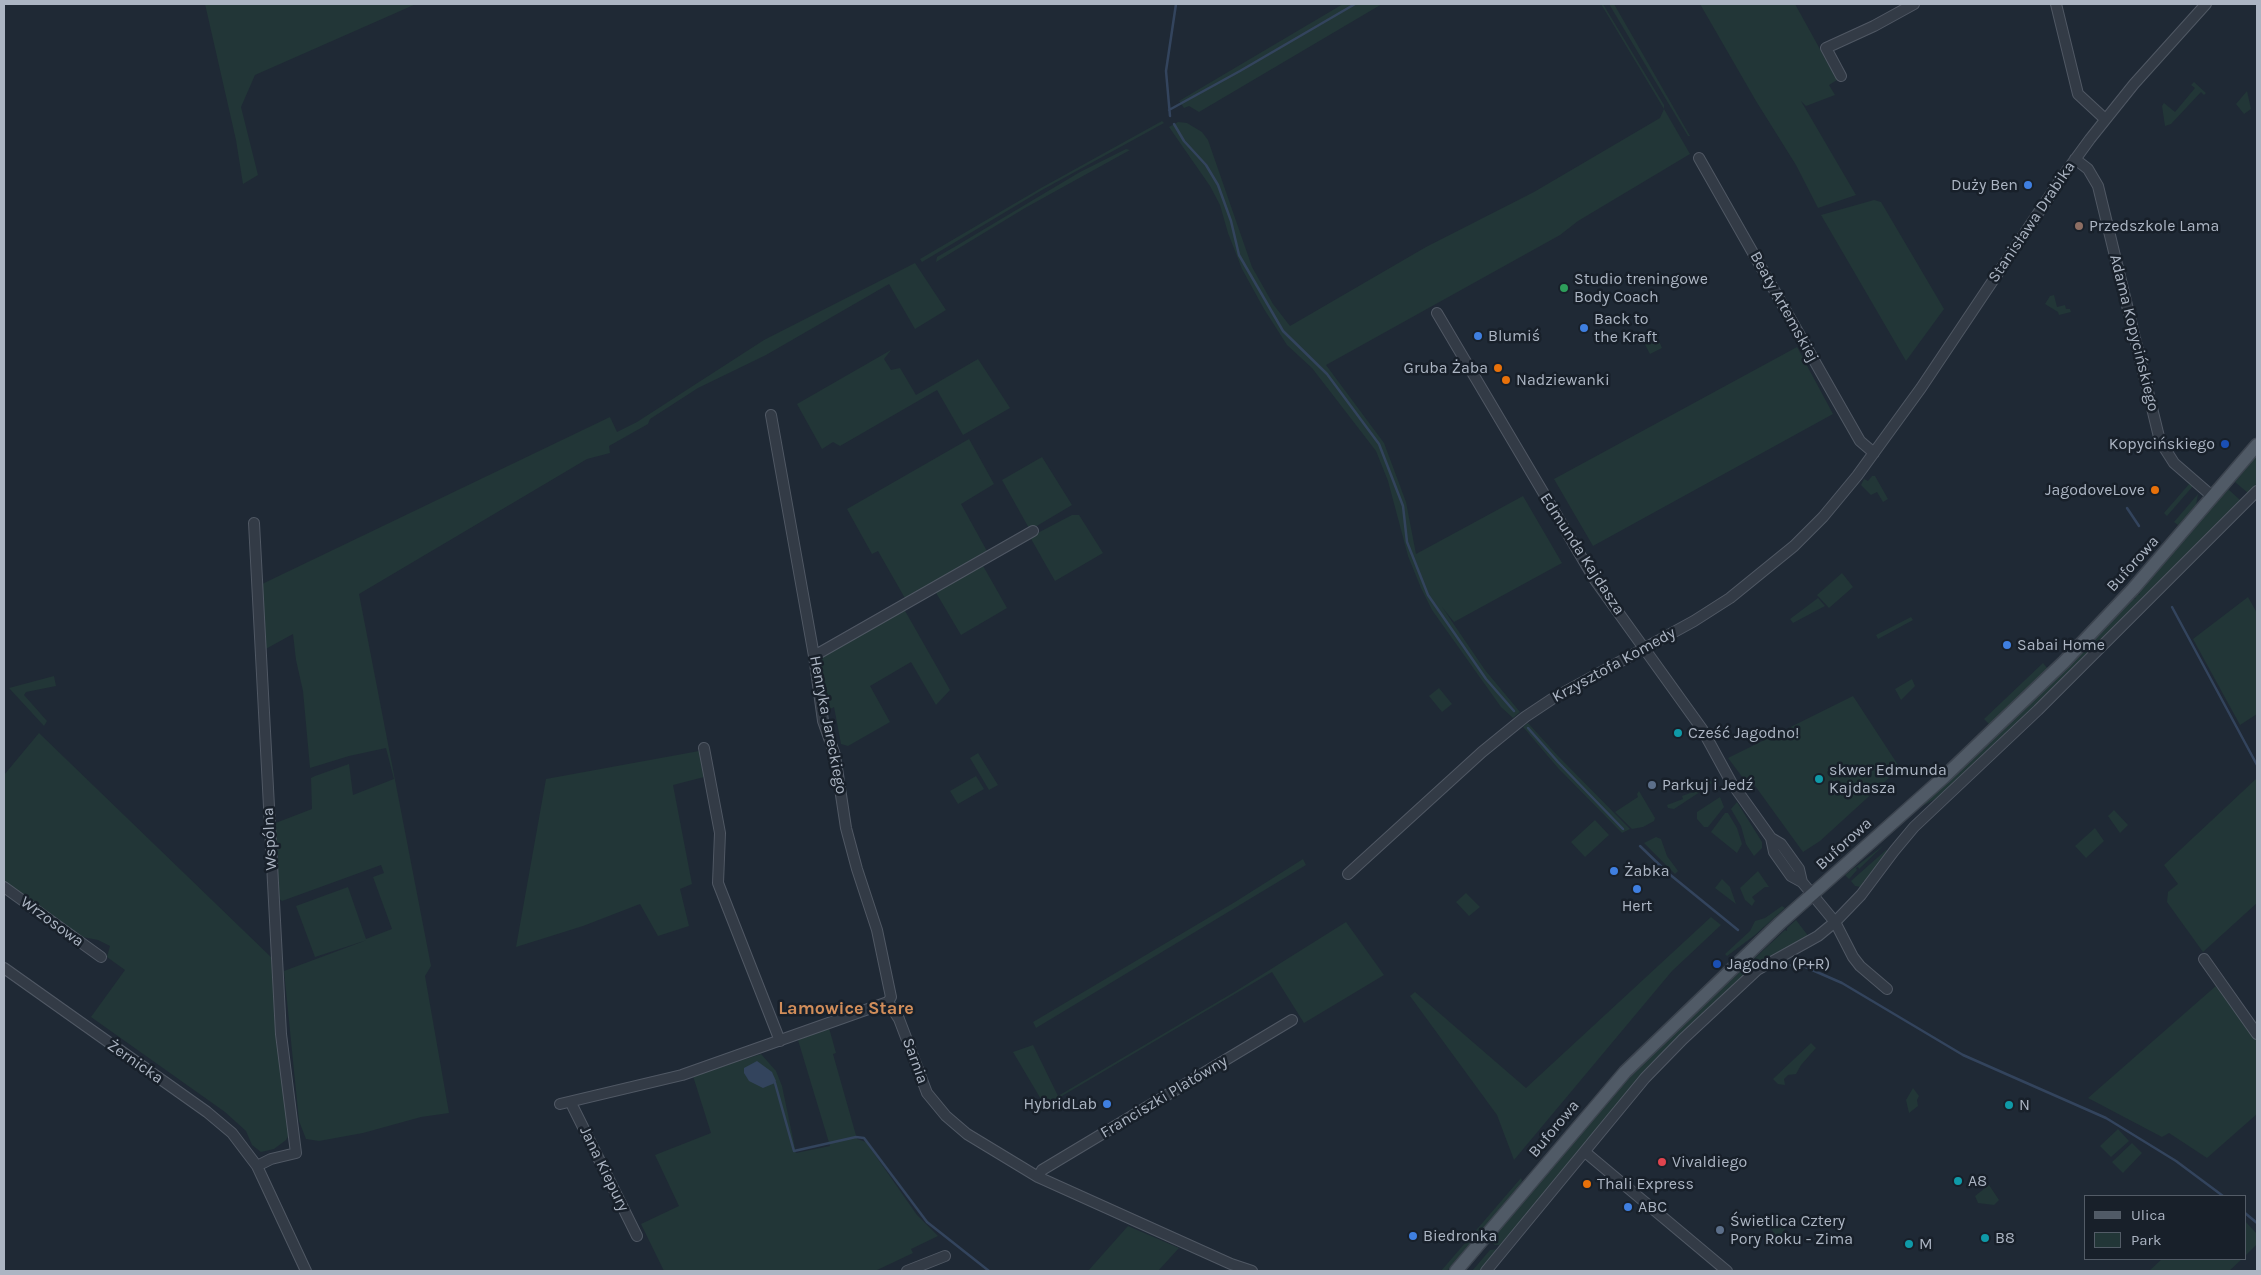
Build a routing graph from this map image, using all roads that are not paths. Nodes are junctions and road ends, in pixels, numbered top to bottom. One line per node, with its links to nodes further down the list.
1 (1914, 4): 4 (street)
2 (2056, 4): 5 (street)
3 (2206, 4): 5 (street, Stanisława Drabika)
4 (1841, 76)
5 (2105, 120): 7 (street, Stanisława Drabika)
6 (1699, 158): 11 (street, Beaty Artemskiej)
7 (2075, 159): 11 (street, Stanisława Drabika); 13 (street, Adama Kopycińskiego)
8 (1437, 313): 16 (street, Edmunda Kajdasza)
9 (771, 415): 17 (street, Henryka Jareckiego)
10 (2257, 444): 13 (main road, Buforowa)
11 (1874, 453): 16 (street, Krzysztofa Komedy)
12 (2257, 491): 22 (street)
13 (2212, 496): 21 (main road, Buforowa)
14 (254, 523): 34 (street, Wspólna)
15 (1033, 532): 17 (street)
16 (1645, 648): 19 (street, Krzysztofa Komedy); 21 (street, Edmunda Kajdasza)
17 (814, 656): 27 (street, Henryka Jareckiego)
18 (704, 748): 30 (street)
19 (1348, 874)
20 (4, 887): 23 (street, Wrzosowa)
21 (1812, 894): 22 (street, Edmunda Kajdasza); 41 (main road, Buforowa)
22 (1835, 922): 26 (street, Edmunda Kajdasza); 33 (street)
23 (101, 957)
24 (2204, 959): 29 (street)
25 (4, 968): 34 (street, Żernicka)
26 (1887, 989)
27 (888, 1002): 30 (street); 35 (street, Sarnia)
28 (1292, 1020): 35 (street, Franciszki Platówny)
29 (2257, 1034)
30 (780, 1041): 31 (street)
31 (571, 1102): 32 (street); 36 (street, Jana Kiepury)
32 (560, 1104)
33 (1585, 1152): 42 (street); 43 (street)
34 (256, 1166): 38 (street, Żernicka)
35 (1038, 1177): 40 (street, Sarnia)
36 (637, 1236)
37 (946, 1256): 39 (street)
38 (306, 1271)
39 (907, 1271)
40 (1252, 1271)
41 (1456, 1271)
42 (1486, 1271)
43 (1727, 1271)

